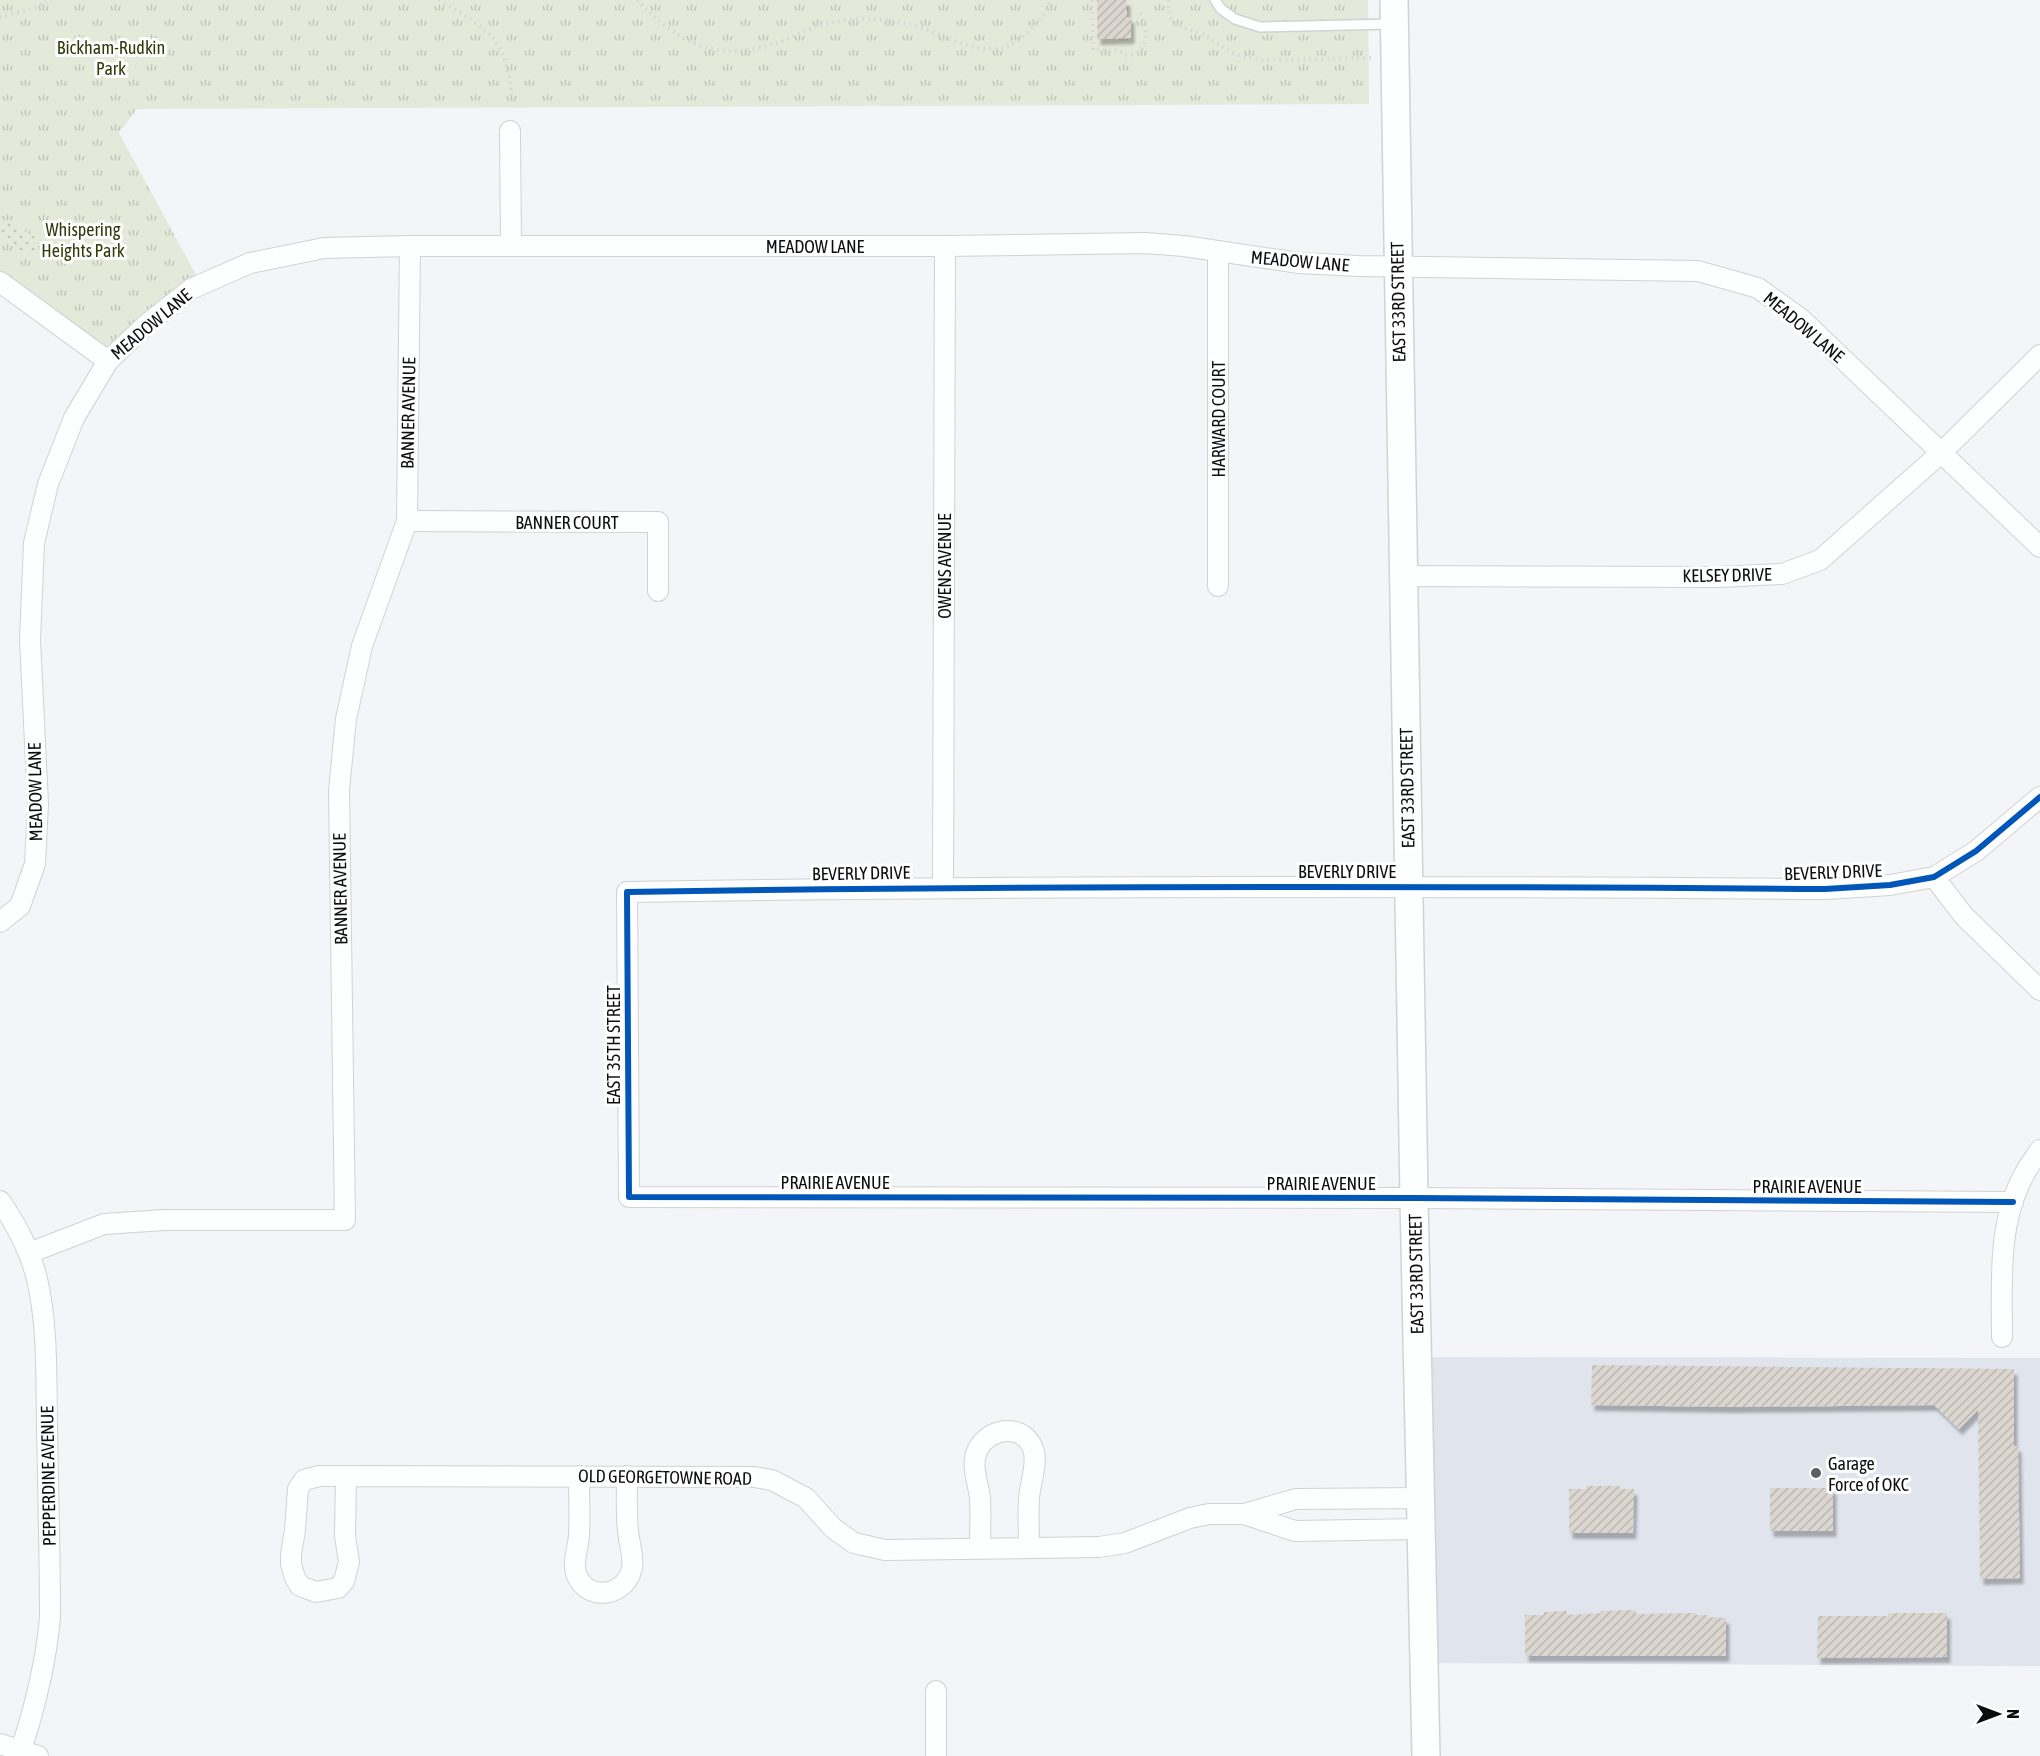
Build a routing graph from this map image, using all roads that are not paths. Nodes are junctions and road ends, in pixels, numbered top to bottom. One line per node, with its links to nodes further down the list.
1 (1215, 0): 2 (lane)
2 (1394, 12): 8 (street, EAST 33RD STREET)
3 (510, 131): 5 (street)
4 (410, 246): 5 (street, MEADOW LANE); 11 (street, MEADOW LANE); 13 (street, BANNER AVENUE)
5 (511, 246): 6 (street, MEADOW LANE)
6 (945, 246): 7 (street, MEADOW LANE); 21 (street, OWENS AVENUE)
7 (1218, 251): 8 (street, MEADOW LANE); 16 (street, HARWARD COURT)
8 (1397, 266): 12 (street, MEADOW LANE); 15 (street, EAST 33RD STREET)
9 (0, 282): 11 (street)
10 (2040, 355): 12 (street, KELSEY DRIVE)
11 (108, 361): 23 (street, MEADOW LANE)
12 (1941, 453): 14 (street, MEADOW LANE); 15 (street, KELSEY DRIVE)
13 (407, 521): 17 (street, BANNER COURT); 30 (street, BANNER AVENUE)
14 (2040, 547)
15 (1403, 576): 20 (street, EAST 33RD STREET)
16 (1218, 586)
17 (658, 591)
18 (2040, 797): 19 (street, BEVERLY DRIVE)
19 (1934, 877): 20 (street, BEVERLY DRIVE); 24 (street)
20 (1409, 885): 21 (street, BEVERLY DRIVE); 27 (street, EAST 33RD STREET)
21 (943, 886): 22 (street, BEVERLY DRIVE)
22 (627, 892): 26 (street, EAST 35TH STREET)
23 (0, 922)
24 (2040, 990)
25 (2040, 1150): 29 (street)
26 (629, 1197): 27 (street, PRAIRIE AVENUE)
27 (1414, 1198): 29 (street, PRAIRIE AVENUE); 35 (street, EAST 33RD STREET)
28 (0, 1201): 30 (street, PEPPERDINE AVENUE)
29 (2013, 1202): 31 (street)
30 (29, 1253): 44 (street, PEPPERDINE AVENUE)
31 (2002, 1337)
32 (346, 1476): 32 (street, OLD GEORGETOWNE ROAD); 33 (street, OLD GEORGETOWNE ROAD)
33 (579, 1476): 34 (street, OLD GEORGETOWNE ROAD); 34 (street)
34 (627, 1476): 40 (street, OLD GEORGETOWNE ROAD)
35 (1420, 1498): 36 (street, OLD GEORGETOWNE ROAD); 38 (street, EAST 33RD STREET)
36 (1308, 1499): 37 (street, OLD GEORGETOWNE ROAD); 39 (street)
37 (1244, 1514): 39 (street, OLD GEORGETOWNE ROAD); 41 (street, OLD GEORGETOWNE ROAD)
38 (1421, 1529): 39 (street, OLD GEORGETOWNE ROAD); 46 (street, EAST 33RD STREET)
39 (1308, 1531)
40 (980, 1548): 41 (street, OLD GEORGETOWNE ROAD); 41 (street)
41 (1029, 1548)
42 (936, 1691): 45 (street)
43 (0, 1744): 44 (street)
44 (26, 1754)
45 (936, 1756)
46 (1426, 1756)

